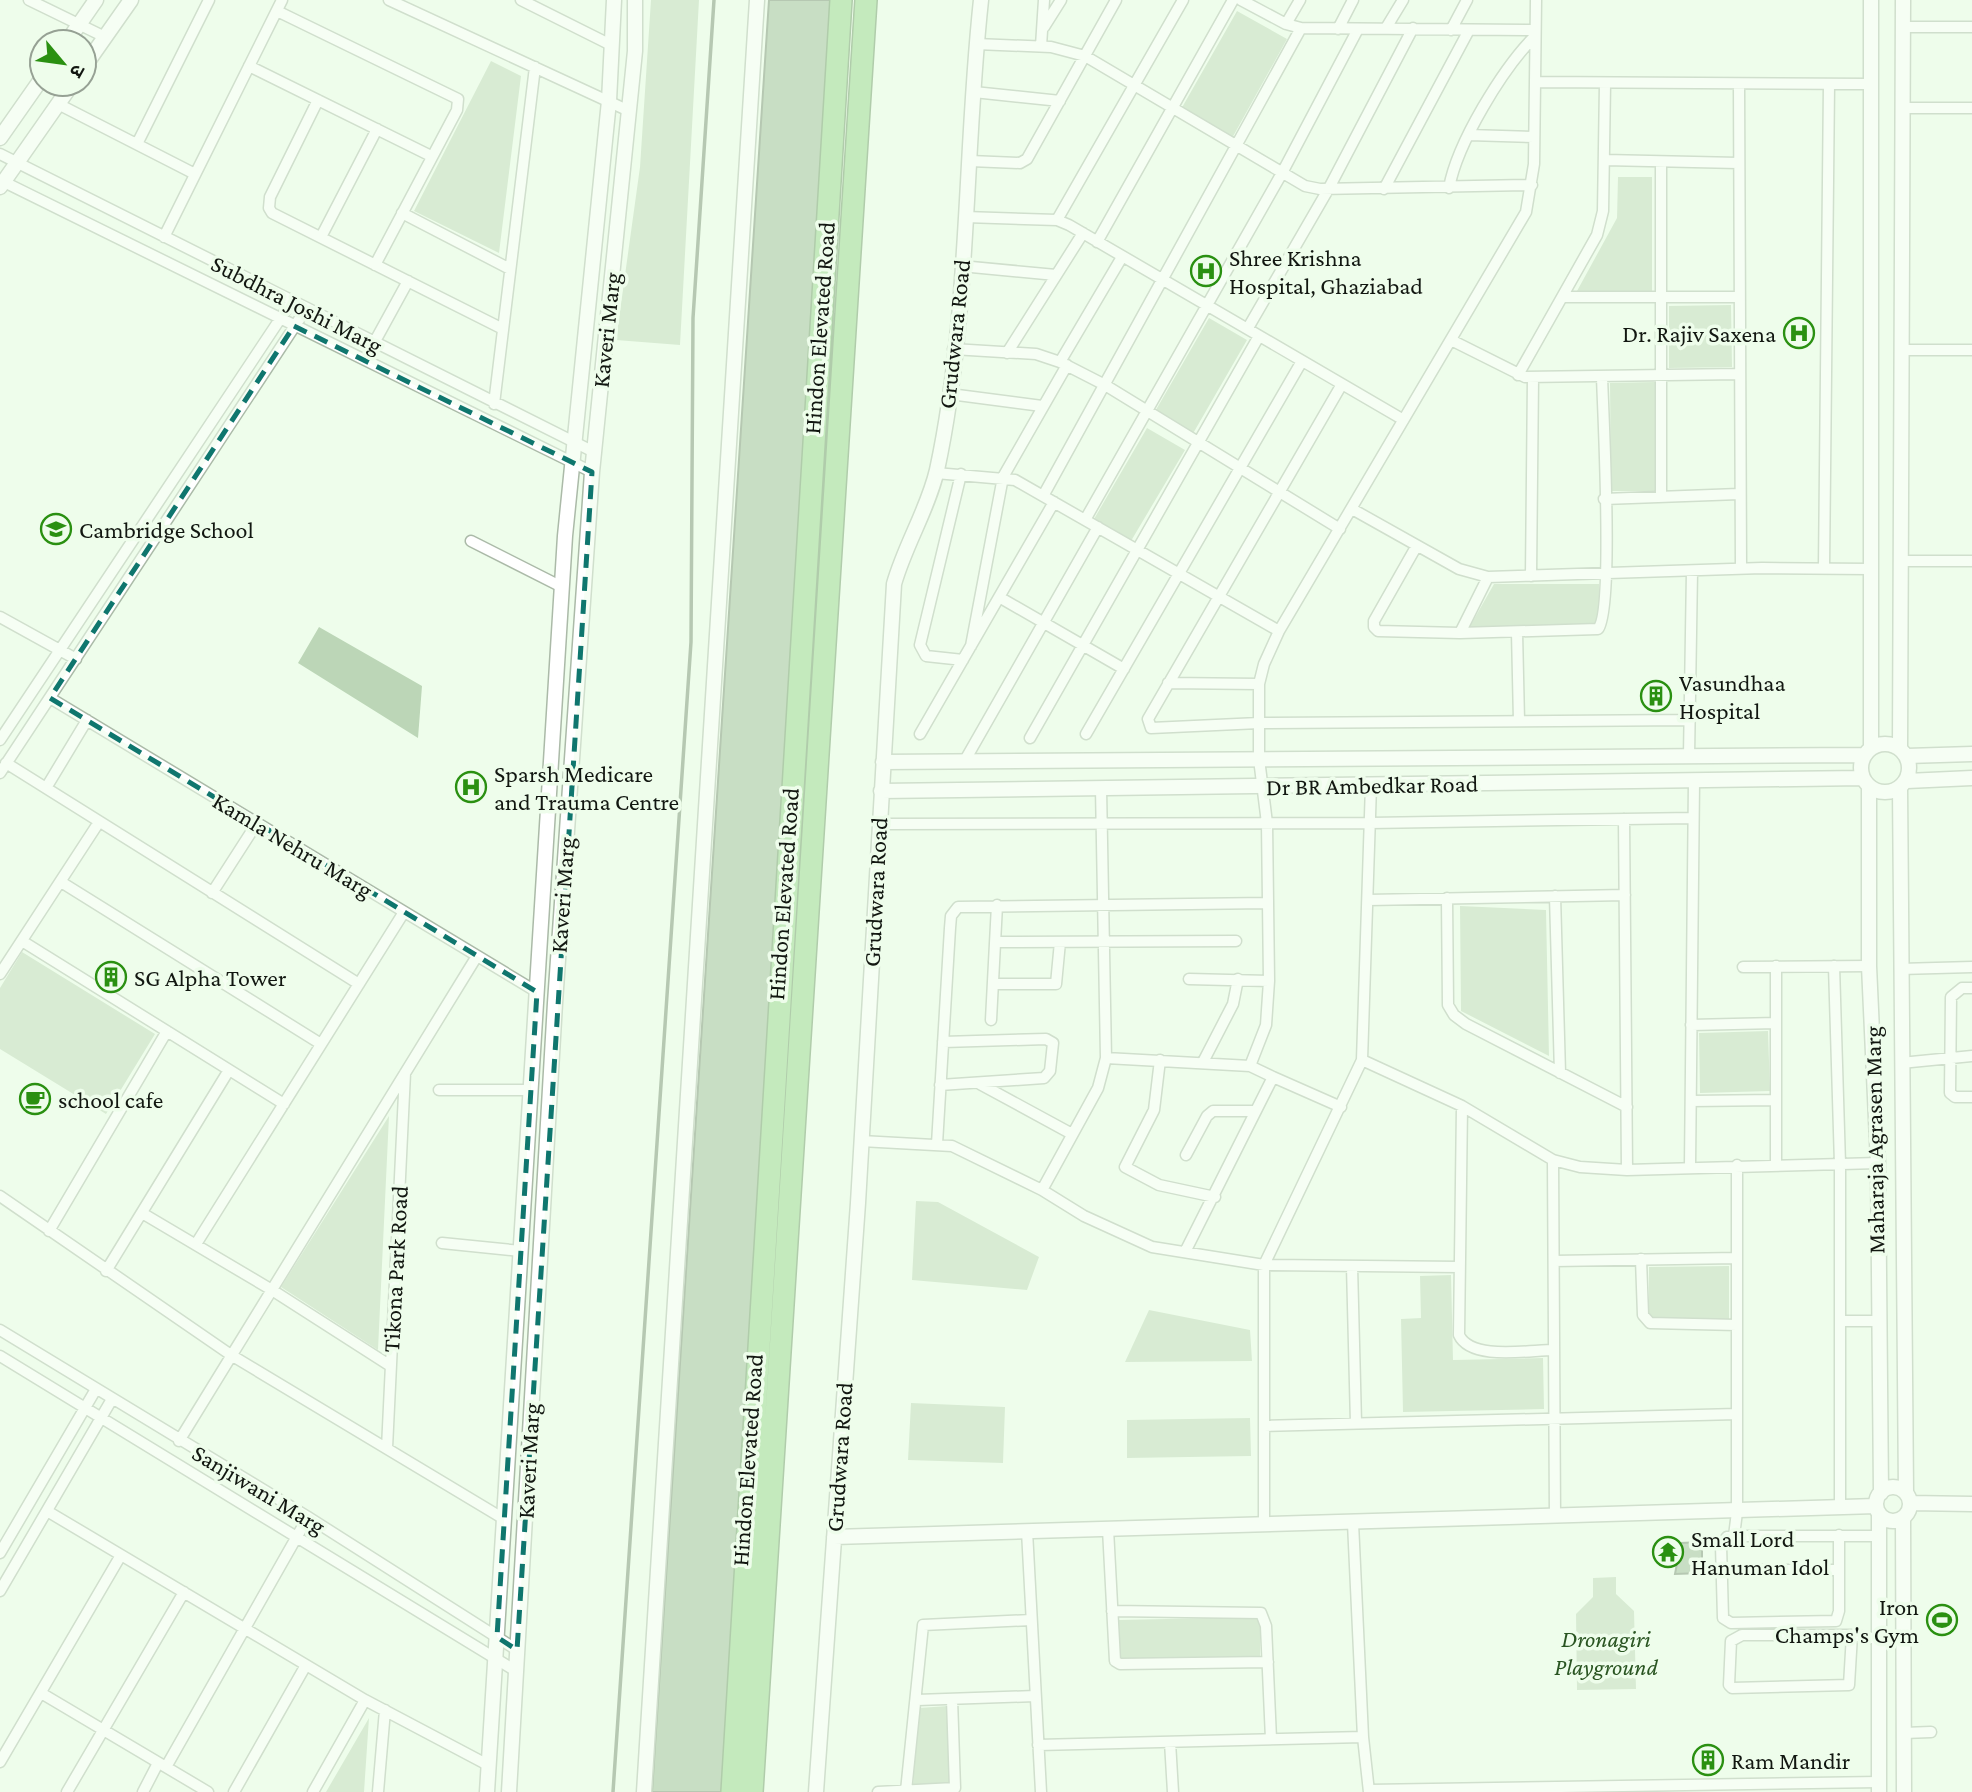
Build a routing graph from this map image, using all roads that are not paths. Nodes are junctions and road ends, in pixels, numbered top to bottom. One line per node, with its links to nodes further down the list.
1 (29, 0): 28 (street)
2 (96, 0): 28 (street)
3 (131, 0): 42 (street)
4 (209, 0): 71 (street)
5 (282, 0): 27 (street)
6 (389, 0): 49 (street)
7 (521, 0): 44 (street)
8 (614, 0): 44 (street, Kaveri Marg)
9 (635, 0): 66 (street, Kaveri Marg)
10 (757, 0): 384 (street)
11 (841, 0): 385 (highway, Hindon Elevated Road)
12 (866, 0): 386 (highway, Hindon Elevated Road)
13 (981, 0): 43 (street, Grudwara Road)
14 (1044, 0): 40 (street)
15 (1061, 0): 40 (street)
16 (1116, 0): 47 (street)
17 (1183, 0): 55 (street)
18 (1233, 0): 63 (street)
19 (1241, 0): 29 (street)
20 (1300, 0): 29 (street)
21 (1353, 0): 36 (street)
22 (1403, 0): 34 (street)
23 (1467, 0): 38 (street)
24 (1536, 0): 41 (street)
25 (1871, 0): 52 (street)
26 (1903, 0): 30 (street)
27 (277, 11): 48 (street); 74 (street)
28 (79, 24): 32 (street); 42 (street)
29 (1286, 24): 33 (street)
30 (1903, 27): 31 (street); 64 (street)
31 (1972, 27)
32 (76, 28)
33 (1301, 28): 36 (street); 72 (street)
34 (1386, 28): 35 (street); 37 (street)
35 (1413, 28): 38 (street); 84 (street)
36 (1338, 29): 37 (street)
37 (1358, 29): 80 (street)
38 (1451, 30): 39 (street)
39 (1469, 30): 41 (street); 85 (street)
40 (1042, 31): 45 (street)
41 (1535, 33): 50 (street); 69 (street)
42 (105, 37): 46 (street)
43 (976, 44): 45 (street); 56 (street, Grudwara Road)
44 (613, 46): 60 (street, Kaveri Marg)
45 (1041, 46): 47 (street)
46 (98, 47)
47 (1084, 56): 55 (street); 61 (street)
48 (249, 66): 59 (street); 81 (street)
49 (535, 67): 60 (street); 97 (street)
50 (1536, 82): 53 (street); 70 (street)
51 (1829, 83): 52 (street); 54 (street); 156 (street)
52 (1871, 83): 158 (street)
53 (1605, 84): 54 (street); 75 (street)
54 (1738, 84): 79 (street)
55 (1134, 85): 63 (street); 89 (street)
56 (974, 92): 61 (street); 77 (street, Grudwara Road)
57 (28, 96): 68 (street)
58 (62, 98): 62 (street)
59 (318, 100): 67 (street); 92 (street)
60 (608, 101): 66 (street); 133 (street, Kaveri Marg)
61 (1060, 101): 77 (street)
62 (58, 104): 71 (street); 76 (street)
63 (1172, 108): 72 (street); 93 (street)
64 (1902, 108): 65 (street); 115 (street)
65 (1972, 108)
66 (627, 110): 134 (street, Kaveri Marg)
67 (377, 129): 74 (street); 92 (street)
68 (2, 130)
69 (1469, 135): 70 (street); 86 (street)
70 (1534, 137): 83 (street)
71 (136, 144): 81 (street)
72 (1236, 148): 80 (street); 100 (street)
73 (0, 154): 76 (street, Subdhra Joshi Marg)
74 (431, 156): 87 (street)
75 (1605, 160): 78 (street); 102 (street)
76 (17, 162): 82 (street); 91 (street, Subdhra Joshi Marg)
77 (970, 162): 88 (street, Grudwara Road)
78 (1661, 162): 79 (street); 101 (street)
79 (1738, 163): 103 (street)
80 (1282, 173): 84 (street); 105 (street)
81 (195, 174): 91 (street)
82 (1, 183): 107 (street, Subdhra Joshi Marg)
83 (1532, 185): 86 (street); 112 (street)
84 (1329, 188): 85 (street); 109 (street)
85 (1384, 188): 86 (street)
86 (1449, 188)
87 (401, 214): 95 (street); 97 (street)
88 (965, 217): 89 (street); 96 (street, Grudwara Road)
89 (1057, 220): 90 (street)
90 (1083, 233): 93 (street); 98 (street)
91 (164, 237): 104 (street, Subdhra Joshi Marg)
92 (321, 237): 95 (street)
93 (1097, 242): 94 (street)
94 (1122, 257): 100 (street); 119 (street)
95 (375, 265): 99 (street)
96 (961, 266): 98 (street); 114 (street, Grudwara Road)
97 (510, 269): 110 (street)
98 (1056, 275): 117 (street)
99 (408, 281): 110 (street); 113 (street)
100 (1163, 281): 105 (street); 126 (street)
101 (1660, 296): 102 (street); 103 (street); 121 (street)
102 (1565, 297): 122 (street)
103 (1739, 297): 120 (street)
104 (292, 302): 106 (street, Subdhra Joshi Marg); 107 (street)
105 (1207, 304): 109 (street); 130 (street)
106 (306, 309): 108 (street); 113 (street, Subdhra Joshi Marg)
107 (280, 319): 108 (street, Subdhra Joshi Marg); 174 (street)
108 (295, 326): 135 (street, Subdhra Joshi Marg); 175 (street)
109 (1248, 328): 111 (street)
110 (503, 329): 128 (street)
111 (1259, 336): 118 (street); 132 (street)
112 (1451, 340): 122 (street); 131 (street)
113 (374, 343): 128 (street, Subdhra Joshi Marg)
114 (953, 349): 117 (street); 127 (street, Grudwara Road)
115 (1901, 350): 116 (street); 154 (street)
116 (1972, 350)
117 (1007, 353): 119 (street)
118 (1302, 361): 125 (street); 136 (street)
119 (1064, 363): 126 (street); 129 (street)
120 (1739, 374): 121 (street); 142 (street)
121 (1661, 375): 123 (street); 144 (street)
122 (1518, 376): 124 (street)
123 (1602, 376): 124 (street); 145 (street)
124 (1533, 377): 162 (street)
125 (1342, 384): 131 (street); 141 (street)
126 (1105, 385): 130 (street); 143 (street)
127 (950, 394): 129 (street); 138 (street, Grudwara Road)
128 (494, 404): 133 (street, Subdhra Joshi Marg)
129 (1042, 406): 140 (street)
130 (1147, 411): 132 (street); 148 (street)
131 (1402, 419): 147 (street)
132 (1197, 443): 136 (street); 153 (street)
133 (574, 444): 134 (street, Subdhra Joshi Marg); 135 (street, Kaveri Marg)
134 (594, 452): 137 (street, Kaveri Marg)
135 (572, 464): 137 (street, Subdhra Joshi Marg); 164 (street, Kaveri Marg)
136 (1240, 469): 141 (street); 161 (street)
137 (592, 472): 351 (street, Kaveri Marg)
138 (936, 473): 139 (street); 194 (street, Grudwara Road)
139 (961, 474): 140 (street); 176 (street)
140 (1003, 477): 143 (street); 173 (street)
141 (1279, 491): 150 (street); 166 (street)
142 (1740, 495): 144 (street); 157 (street)
143 (1043, 496): 146 (street)
144 (1661, 497): 145 (street)
145 (1604, 499): 160 (street)
146 (1055, 502): 148 (street); 165 (street)
147 (1352, 509): 150 (street); 152 (street)
148 (1085, 520): 149 (street)
149 (1098, 527): 153 (street); 168 (street)
150 (1340, 529): 169 (street)
151 (471, 541): 164 (street)
152 (1416, 547): 163 (street); 171 (street)
153 (1136, 550): 161 (street); 172 (street)
154 (1901, 561): 155 (street); 190 (street)
155 (1972, 561)
156 (1824, 568): 157 (street); 158 (street)
157 (1741, 569): 159 (street)
158 (1870, 569): 189 (street)
159 (1692, 571): 160 (street); 182 (street)
160 (1606, 574): 162 (street); 170 (street)
161 (1178, 575): 166 (street); 177 (street)
162 (1531, 576): 163 (street)
163 (1488, 577): 171 (street)
164 (562, 587): 243 (street, Kaveri Marg)
165 (999, 597): 168 (street); 173 (street)
166 (1216, 597): 169 (street); 178 (street)
167 (0, 617): 174 (street)
168 (1043, 622): 172 (street); 195 (street)
169 (1279, 631): 179 (street)
170 (1517, 632): 171 (street); 183 (street)
171 (1460, 633)
172 (1082, 645): 177 (street); 187 (street)
173 (971, 646): 176 (street)
174 (60, 650): 175 (street); 188 (street)
175 (76, 659): 180 (street)
176 (963, 660): 185 (street)
177 (1124, 669): 186 (street)
178 (1168, 683): 179 (street); 184 (street)
179 (1259, 684): 184 (street)
180 (50, 698): 181 (street, Kamla Nehru Marg); 196 (street)
181 (87, 720): 203 (street); 209 (street, Kamla Nehru Marg)
182 (1689, 720): 183 (street); 192 (street)
183 (1519, 721): 184 (street)
184 (1259, 723): 193 (street)
185 (920, 734)
186 (1086, 734)
187 (1030, 737)
188 (0, 740)
189 (1868, 751): 190 (street); 192 (street, Dr BR Ambedkar Road); 199 (street)
190 (1903, 752): 191 (street); 200 (street)
191 (1972, 754)
192 (1689, 756): 193 (street, Dr BR Ambedkar Road)
193 (1259, 759): 195 (street, Dr BR Ambedkar Road); 202 (street)
194 (883, 762): 195 (street, Dr BR Ambedkar Road); 205 (street, Grudwara Road)
195 (964, 762)
196 (3, 768): 203 (street)
197 (1972, 778): 200 (street)
198 (1693, 781): 199 (street, Dr BR Ambedkar Road); 201 (street, Dr BR Ambedkar Road); 206 (street)
199 (1866, 783): 200 (street); 232 (street, Maharaja Agrasen Marg)
200 (1903, 784): 235 (street, Maharaja Agrasen Marg)
201 (1371, 785): 202 (street, Dr BR Ambedkar Road); 212 (street)
202 (1261, 786): 204 (street, Dr BR Ambedkar Road); 211 (street)
203 (46, 788): 208 (street)
204 (1101, 788): 205 (street, Dr BR Ambedkar Road); 210 (street)
205 (881, 791): 213 (street, Grudwara Road)
206 (1693, 818): 207 (street); 246 (street)
207 (1624, 819): 212 (street); 216 (street)
208 (99, 822): 214 (street); 215 (street)
209 (257, 823): 215 (street); 223 (street, Kamla Nehru Marg)
210 (1102, 823): 211 (street); 213 (street); 221 (street)
211 (1267, 823): 212 (street); 220 (street)
212 (1370, 823): 219 (street)
213 (879, 824): 275 (street, Grudwara Road)
214 (61, 882): 224 (street); 249 (street)
215 (212, 892): 241 (street)
216 (1625, 895): 217 (street); 272 (street)
217 (1555, 896): 218 (street); 260 (street)
218 (1447, 898): 219 (street); 260 (street)
219 (1368, 900): 254 (street)
220 (1267, 903): 221 (street); 239 (street)
221 (1103, 904): 222 (street); 227 (street)
222 (997, 905): 225 (street); 248 (street)
223 (404, 912): 229 (street, Kamla Nehru Marg); 241 (street)
224 (22, 941): 236 (street); 247 (street)
225 (996, 942): 226 (street); 240 (street)
226 (1060, 942): 227 (street); 240 (street)
227 (1104, 942): 228 (street); 252 (street)
228 (1237, 942)
229 (477, 956): 243 (street, Kamla Nehru Marg); 259 (street, Tikona Park Road)
230 (1776, 966): 231 (street); 233 (street); 245 (street)
231 (1834, 966): 232 (street); 280 (street)
232 (1869, 966): 279 (street, Maharaja Agrasen Marg)
233 (1743, 967)
234 (1972, 967): 235 (street)
235 (1900, 969): 256 (street, Maharaja Agrasen Marg)
236 (0, 974)
237 (1189, 979): 238 (street)
238 (1238, 979): 239 (street); 255 (street)
239 (1269, 981): 257 (street)
240 (993, 984): 244 (street)
241 (359, 985): 249 (street)
242 (1972, 988): 251 (street)
243 (537, 992): 265 (street, Kaveri Marg)
244 (991, 1020)
245 (1776, 1023): 246 (street); 267 (street)
246 (1691, 1025): 268 (street)
247 (167, 1031): 258 (street); 289 (street)
248 (943, 1042): 262 (street); 263 (street)
249 (321, 1044): 269 (street)
250 (1972, 1056): 251 (street)
251 (1951, 1057): 256 (street); 266 (street)
252 (1106, 1058): 253 (street); 274 (street)
253 (1160, 1060): 255 (street); 287 (street)
254 (1362, 1060): 270 (street); 271 (street)
255 (1203, 1062): 257 (street)
256 (1901, 1063): 320 (street, Maharaja Agrasen Marg)
257 (1250, 1066): 261 (street)
258 (229, 1070): 269 (street); 288 (street)
259 (405, 1070): 301 (street, Tikona Park Road); 309 (street, Tikona Park Road)
260 (1560, 1073): 272 (street)
261 (1273, 1077): 270 (street); 273 (street)
262 (980, 1084): 263 (street); 274 (street)
263 (940, 1085): 276 (street)
264 (439, 1090): 265 (street)
265 (531, 1090): 292 (street, Kaveri Marg)
266 (1972, 1097)
267 (1776, 1100): 268 (street); 282 (street)
268 (1691, 1101): 283 (street)
269 (284, 1104): 291 (street)
270 (1341, 1107): 297 (street)
271 (1462, 1107): 278 (street); 299 (street)
272 (1627, 1107): 284 (street)
273 (1255, 1111): 277 (street); 287 (street)
274 (1072, 1134): 285 (street)
275 (861, 1141): 276 (street); 338 (street, Grudwara Road)
276 (937, 1143): 285 (street)
277 (1186, 1155)
278 (1553, 1160): 284 (street); 296 (street)
279 (1878, 1163): 280 (street); 303 (street, Maharaja Agrasen Marg)
280 (1840, 1164): 282 (street); 302 (street)
281 (1737, 1165): 282 (street); 283 (street); 294 (street)
282 (1776, 1165)
283 (1690, 1166): 284 (street)
284 (1627, 1170)
285 (1042, 1190): 293 (street)
286 (0, 1196): 289 (street)
287 (1215, 1197): 293 (street)
288 (142, 1213): 291 (street); 300 (street)
289 (49, 1231): 300 (street)
290 (442, 1243): 292 (street)
291 (196, 1244): 301 (street)
292 (521, 1251): 329 (street, Kaveri Marg)
293 (1185, 1252): 297 (street)
294 (1737, 1258): 295 (street); 304 (street)
295 (1641, 1259): 296 (street); 304 (street)
296 (1554, 1261): 306 (street)
297 (1264, 1265): 298 (street); 317 (street)
298 (1352, 1266): 299 (street); 316 (street)
299 (1459, 1267): 306 (street)
300 (106, 1270): 307 (street)
301 (272, 1290): 307 (street); 309 (street, Tikona Park Road)
302 (1842, 1321): 303 (street); 323 (street)
303 (1878, 1321): 321 (street, Maharaja Agrasen Marg)
304 (1737, 1325): 313 (street)
305 (0, 1330): 310 (street, Sanjiwani Marg)
306 (1554, 1350): 315 (street)
307 (230, 1355): 318 (street); 319 (street)
308 (0, 1356): 312 (street, Sanjiwani Marg)
309 (389, 1365): 319 (street)
310 (96, 1389): 311 (street, Sanjiwani Marg); 312 (street)
311 (112, 1399): 314 (street); 318 (street, Sanjiwani Marg)
312 (85, 1408): 314 (street, Sanjiwani Marg); 339 (street)
313 (1737, 1414): 315 (street); 325 (street)
314 (102, 1418): 324 (street); 337 (street, Sanjiwani Marg)
315 (1555, 1418): 316 (street); 327 (street)
316 (1356, 1423): 317 (street)
317 (1264, 1426): 331 (street)
318 (179, 1441): 326 (street, Sanjiwani Marg)
319 (387, 1448): 329 (street)
320 (1908, 1498): 321 (street); 322 (street); 328 (street, Maharaja Agrasen Marg)
321 (1879, 1504): 323 (street); 328 (street); 336 (street, Maharaja Agrasen Marg)
322 (1972, 1504)
323 (1840, 1507): 325 (street)
324 (47, 1511): 340 (street); 343 (street)
325 (1737, 1512): 327 (street); 335 (street)
326 (308, 1517): 337 (street); 349 (street, Sanjiwani Marg)
327 (1555, 1517): 330 (street)
328 (1903, 1518): 363 (street, Maharaja Agrasen Marg)
329 (504, 1520): 349 (street, Kaveri Marg)
330 (1353, 1522): 331 (street); 365 (street)
331 (1264, 1525): 332 (street)
332 (1108, 1529): 333 (street); 345 (street)
333 (1027, 1531): 338 (street); 346 (street)
334 (1839, 1535): 335 (street); 336 (street); 342 (street)
335 (1734, 1536): 341 (street)
336 (1879, 1536): 350 (street, Maharaja Agrasen Marg)
337 (296, 1537): 347 (street); 352 (street, Sanjiwani Marg)
338 (834, 1537): 387 (street, Grudwara Road)
339 (0, 1553)
340 (121, 1555): 344 (street); 356 (street)
341 (1721, 1570): 342 (street); 342 (street)
342 (1839, 1570)
343 (0, 1591)
344 (184, 1592): 347 (street); 362 (street)
345 (1112, 1611): 353 (street); 353 (street)
346 (1031, 1620): 357 (street); 360 (street)
347 (245, 1629): 354 (street); 370 (street)
348 (1852, 1635): 348 (street); 350 (street)
349 (497, 1637): 351 (street, Sanjiwani Marg); 352 (street, Kaveri Marg)
350 (1879, 1639): 373 (street, Maharaja Agrasen Marg)
351 (517, 1650): 355 (street, Kaveri Marg)
352 (496, 1659): 355 (street, Sanjiwani Marg); 371 (street, Kaveri Marg)
353 (1268, 1661): 366 (street)
354 (306, 1665): 359 (street); 379 (street)
355 (516, 1671): 383 (street, Kaveri Marg)
356 (41, 1693): 362 (street); 369 (street)
357 (1035, 1696): 358 (street); 368 (street)
358 (952, 1699): 360 (street); 374 (street)
359 (365, 1700): 361 (street); 380 (street)
360 (917, 1700): 374 (street)
361 (385, 1710): 371 (street); 381 (street)
362 (103, 1730): 370 (street); 376 (street)
363 (1903, 1732): 364 (street); 391 (street, Maharaja Agrasen Marg)
364 (1931, 1732)
365 (1363, 1737): 366 (street); 375 (street)
366 (1272, 1739): 367 (street)
367 (1170, 1742): 368 (street); 390 (street)
368 (1038, 1745): 389 (street)
369 (0, 1762)
370 (162, 1765): 377 (street); 378 (street)
371 (488, 1765): 382 (street, Kaveri Marg)
372 (1769, 1787): 373 (street); 375 (street)
373 (1879, 1787)
374 (906, 1791): 388 (street)
375 (1369, 1791)
376 (67, 1792)
377 (143, 1792)
378 (208, 1792)
379 (234, 1792)
380 (313, 1792)
381 (379, 1792)
382 (487, 1792)
383 (509, 1792)
384 (644, 1792)
385 (732, 1792)
386 (752, 1792)
387 (816, 1792)
388 (878, 1792)
389 (1041, 1792)
390 (1173, 1792)
391 (1904, 1792)

